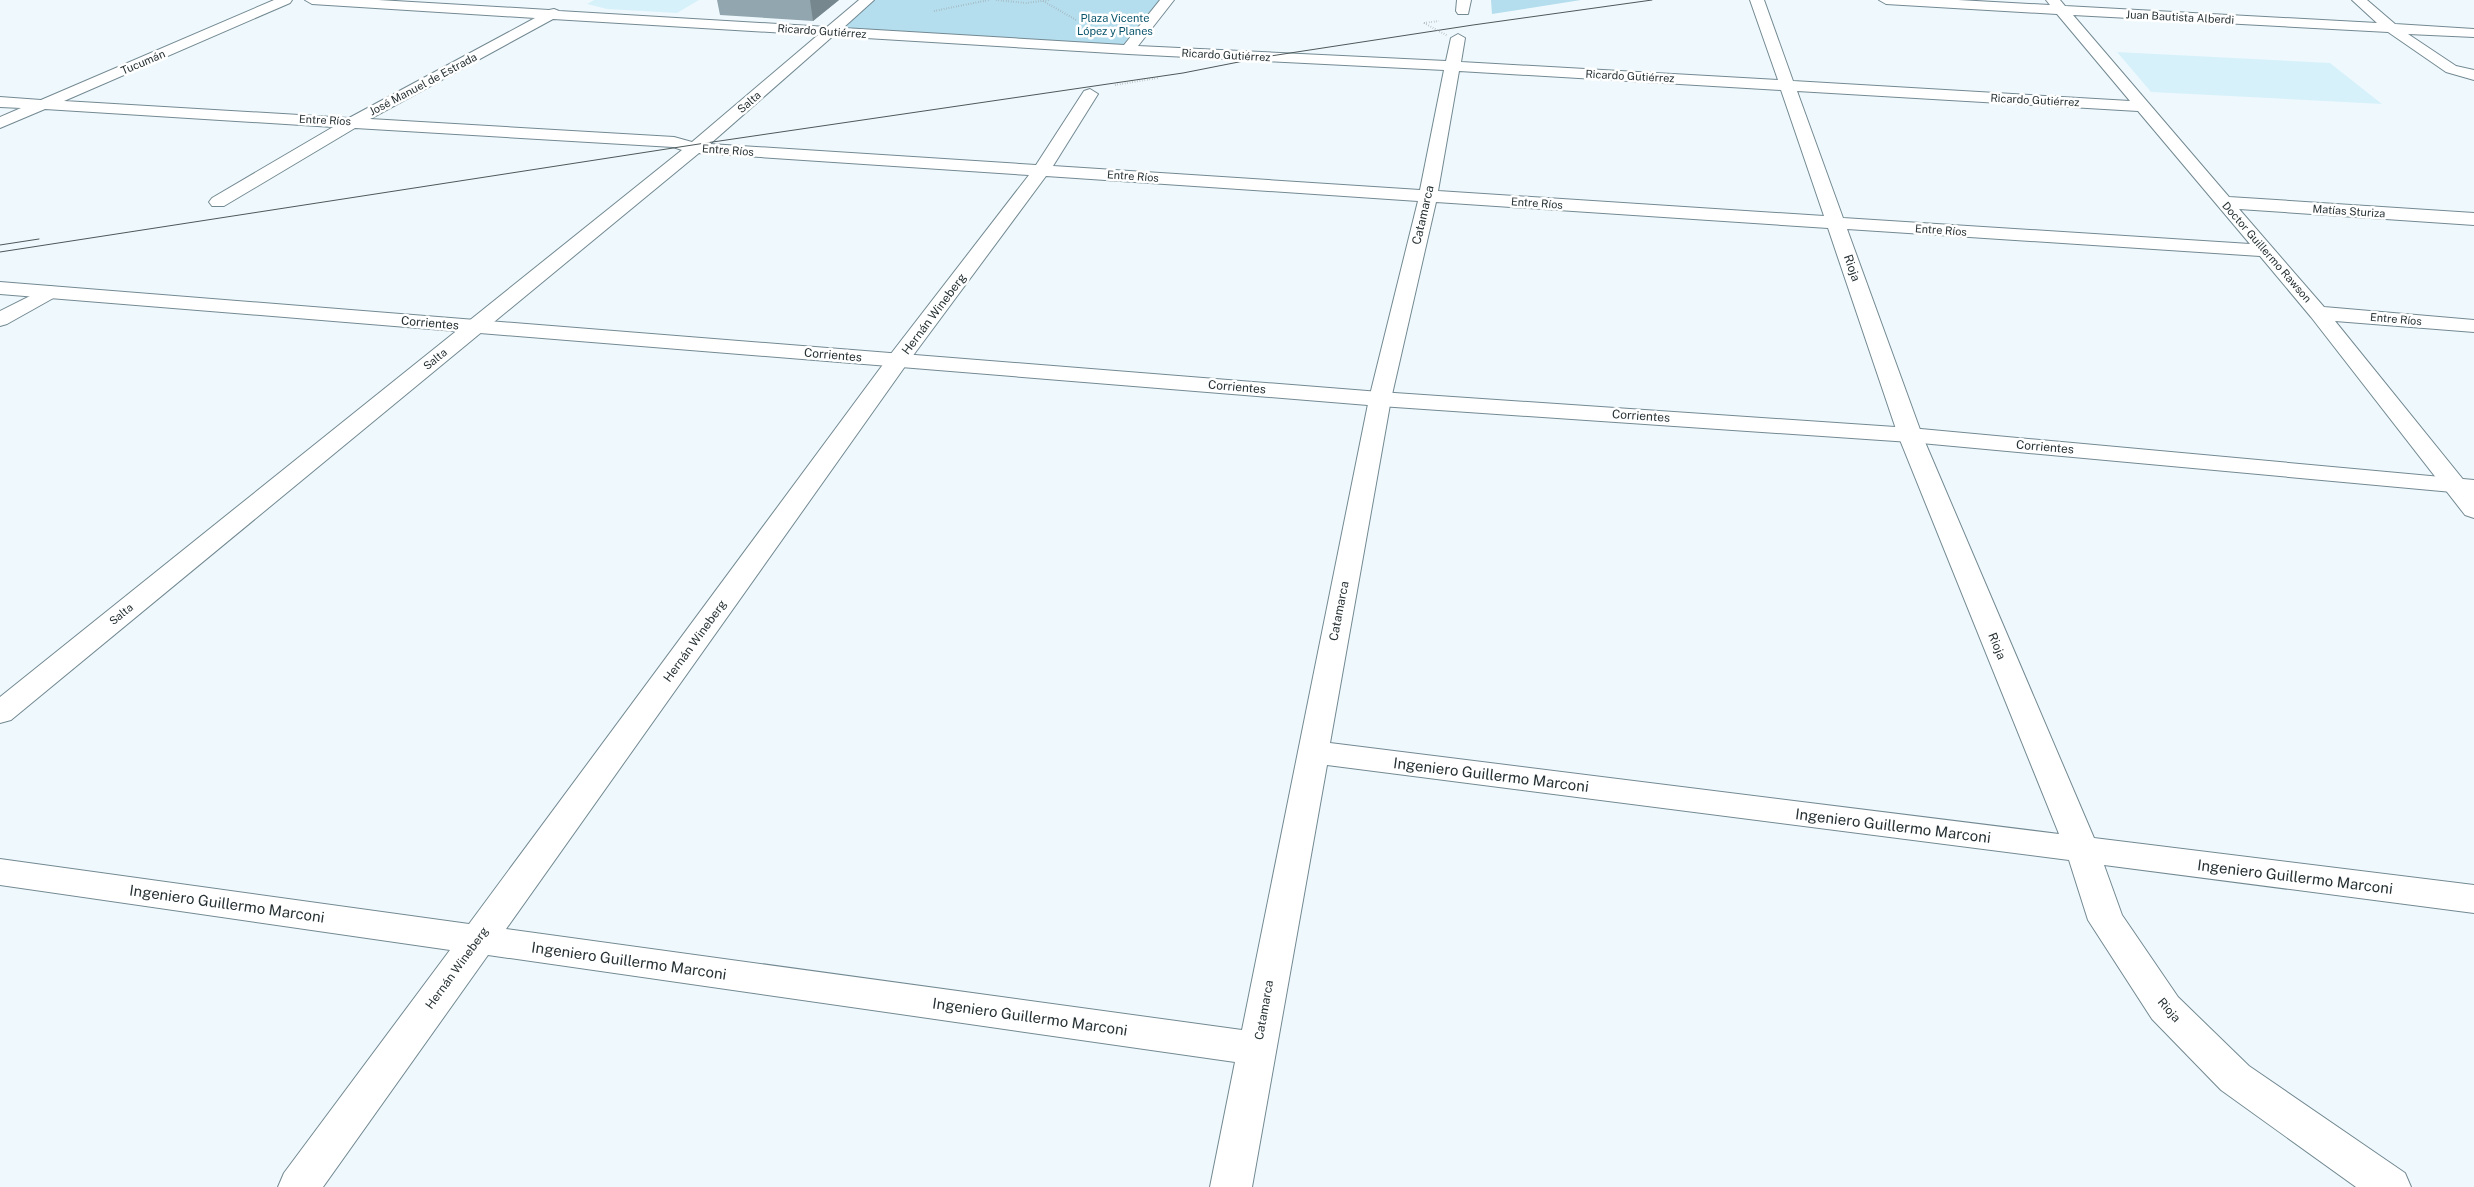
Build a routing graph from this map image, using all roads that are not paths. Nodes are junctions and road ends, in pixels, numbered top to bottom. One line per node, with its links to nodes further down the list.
1 (285, 0): 21 (street, Tucumán)
2 (312, 0): 10 (street, Ricardo Gutiérrez)
3 (577, 0): 10 (street, José Manuel de Estrada)
4 (867, 0): 12 (street, Salta)
5 (1167, 0): 15 (street)
6 (1757, 0): 18 (street, Rioja)
7 (1886, 0): 9 (street, Juan Bautista Alberdi)
8 (2360, 0): 11 (street)
9 (2058, 5): 11 (street, Juan Bautista Alberdi); 22 (street, Doctor Guillermo Rawson)
10 (552, 14): 12 (street, Ricardo Gutiérrez); 23 (street, José Manuel de Estrada)
11 (2392, 29): 13 (street, Juan Bautista Alberdi); 17 (street)
12 (830, 31): 15 (street, Ricardo Gutiérrez); 25 (street, Salta)
13 (2474, 33)
14 (1453, 37): 16 (street, Catamarca)
15 (1128, 50): 16 (street, Ricardo Gutiérrez)
16 (1453, 66): 18 (street, Ricardo Gutiérrez); 27 (street, Catamarca)
17 (2474, 75)
18 (1787, 85): 22 (street, Ricardo Gutiérrez); 31 (street, Rioja)
19 (1090, 94): 26 (street, Hernán Wineberg)
20 (0, 102): 21 (street, Entre Ríos)
21 (43, 104): 23 (street, Entre Ríos); 24 (street, Tucumán)
22 (2140, 106): 29 (street, Doctor Guillermo Rawson)
23 (353, 122): 25 (street, Entre Ríos); 28 (street, José Manuel de Estrada)
24 (0, 123)
25 (695, 148): 26 (street, Entre Ríos); 37 (street, Salta)
26 (1042, 170): 27 (street, Entre Ríos); 39 (street, Hernán Wineberg)
27 (1428, 196): 31 (street, Entre Ríos); 40 (street, Catamarca)
28 (218, 202)
29 (2224, 202): 30 (street, Matías Sturiza); 32 (street, Doctor Guillermo Rawson)
30 (2474, 219)
31 (1836, 223): 32 (street, Entre Ríos); 41 (street, Rioja)
32 (2266, 251): 35 (street, Doctor Guillermo Rawson)
33 (0, 288): 34 (street, Corrientes)
34 (50, 292): 36 (street); 37 (street, Corrientes)
35 (2318, 313): 38 (street, Entre Ríos); 42 (street, Doctor Guillermo Rawson)
36 (0, 320)
37 (475, 326): 39 (street, Corrientes); 44 (street, Salta)
38 (2474, 326)
39 (898, 360): 40 (street, Corrientes); 49 (street, Hernán Wineberg)
40 (1380, 399): 41 (street, Corrientes); 45 (street, Catamarca)
41 (1910, 435): 42 (street, Corrientes); 46 (street, Rioja)
42 (2464, 486): 43 (street, Doctor Guillermo Rawson)
43 (2474, 510)
44 (0, 713)
45 (1312, 752): 46 (street, Ingeniero Guillermo Marconi); 50 (street, Catamarca)
46 (2082, 850): 48 (street, Ingeniero Guillermo Marconi); 53 (street, Rioja)
47 (0, 872): 49 (street, Ingeniero Guillermo Marconi)
48 (2474, 900)
49 (478, 940): 50 (street, Ingeniero Guillermo Marconi); 51 (street, Hernán Wineberg)
50 (1257, 1049): 52 (street, Catamarca)
51 (299, 1187)
52 (1231, 1187)
53 (2390, 1187)

